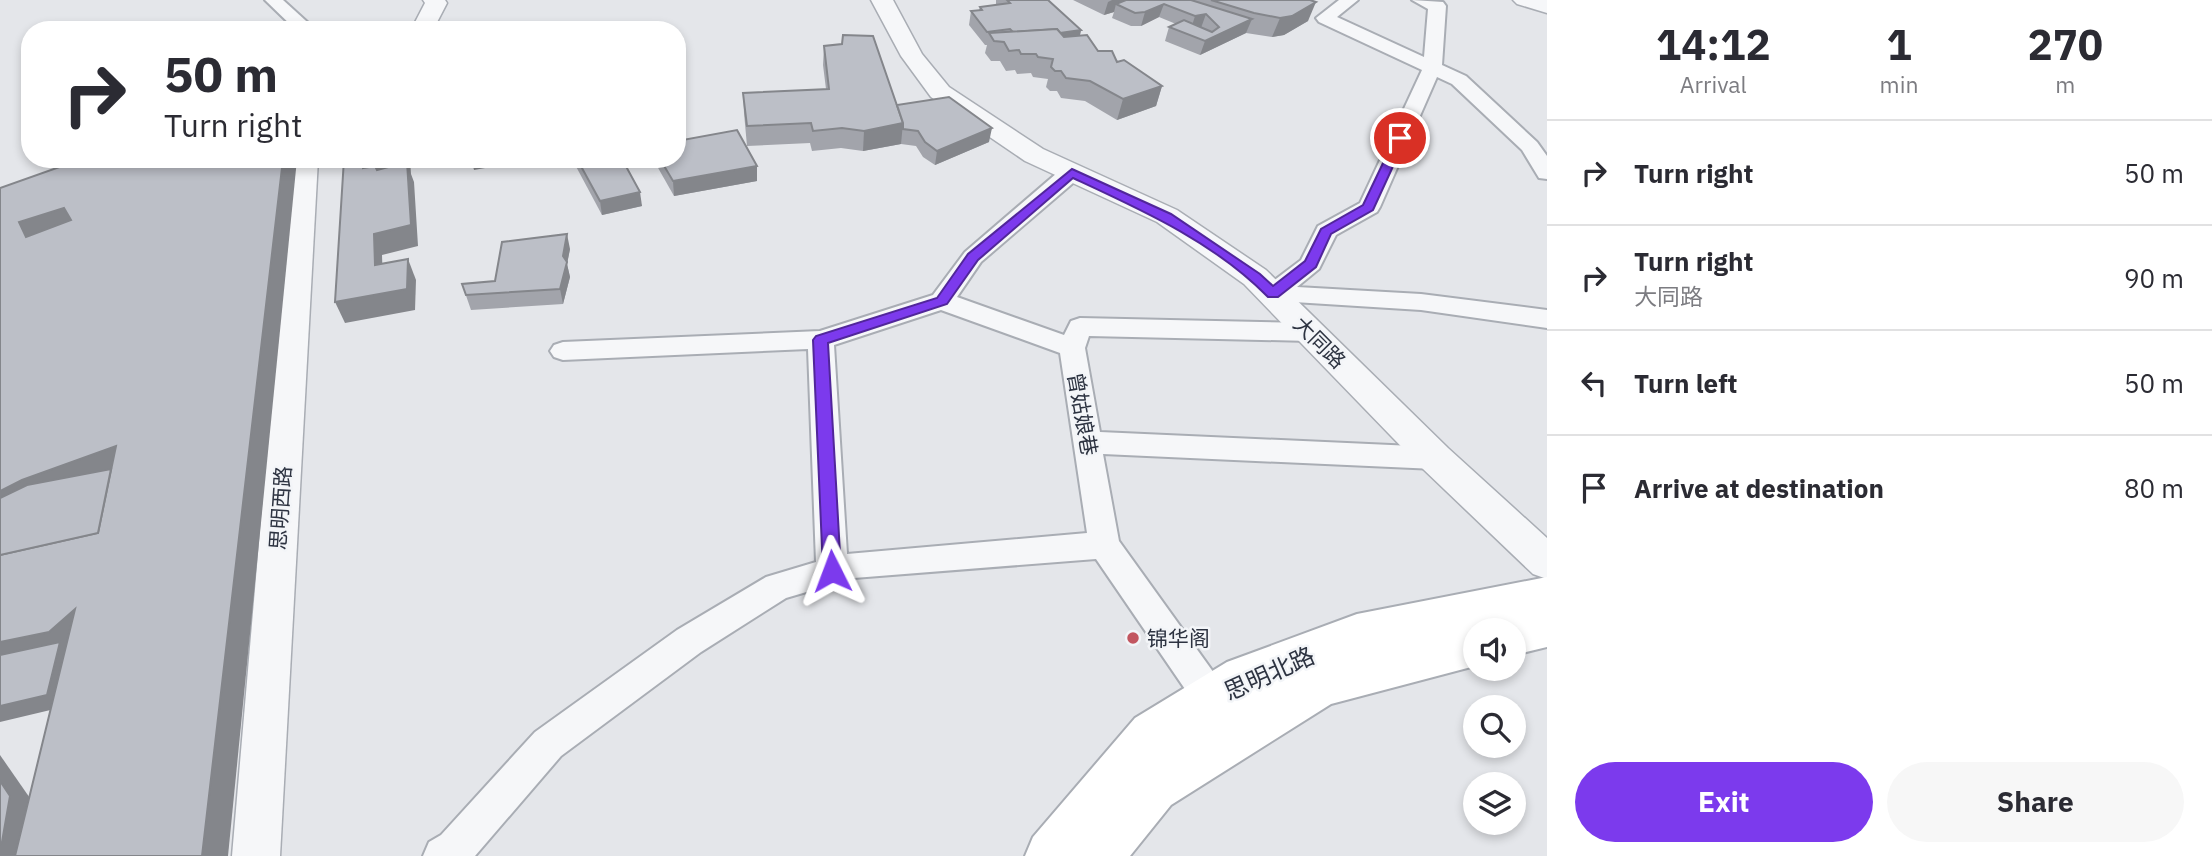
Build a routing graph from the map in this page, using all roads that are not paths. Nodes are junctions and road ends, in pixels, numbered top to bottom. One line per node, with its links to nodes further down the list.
1 (273, 0): 8 (street)
2 (434, 0): 9 (street)
3 (882, 0): 12 (street, 大同路)
4 (1350, 0): 10 (street)
5 (1420, 0): 10 (street)
6 (1524, 0): 7 (street)
7 (1547, 7)
8 (297, 21)
9 (427, 21)
10 (1432, 68): 13 (street); 14 (street)
11 (303, 168): 31 (street, 思明西路)
12 (1072, 173): 14 (street, 大同路); 15 (street)
13 (1547, 173)
14 (1273, 294): 16 (street); 17 (street, 大同路)
15 (942, 301): 18 (street); 19 (street)
16 (1547, 319)
17 (1310, 332): 19 (street, 曾姑娘巷); 22 (street, 大同路)
18 (821, 340): 20 (street); 25 (street)
19 (1072, 348): 21 (street, 曾姑娘巷)
20 (563, 351)
21 (1088, 442): 22 (street); 23 (street, 曾姑娘巷)
22 (1435, 458): 24 (street, 大同路)
23 (1104, 545): 25 (street); 30 (street, 曾姑娘巷)
24 (1547, 562)
25 (832, 571): 32 (street)
26 (1547, 596): 30 (main road, 思明北路)
27 (1547, 626): 28 (main road)
28 (1526, 632)
29 (1463, 648): 34 (main road, 思明北路)
30 (1212, 699): 33 (main road, 思明北路)
31 (256, 856)
32 (443, 856)
33 (1052, 856)
34 (1095, 856)

